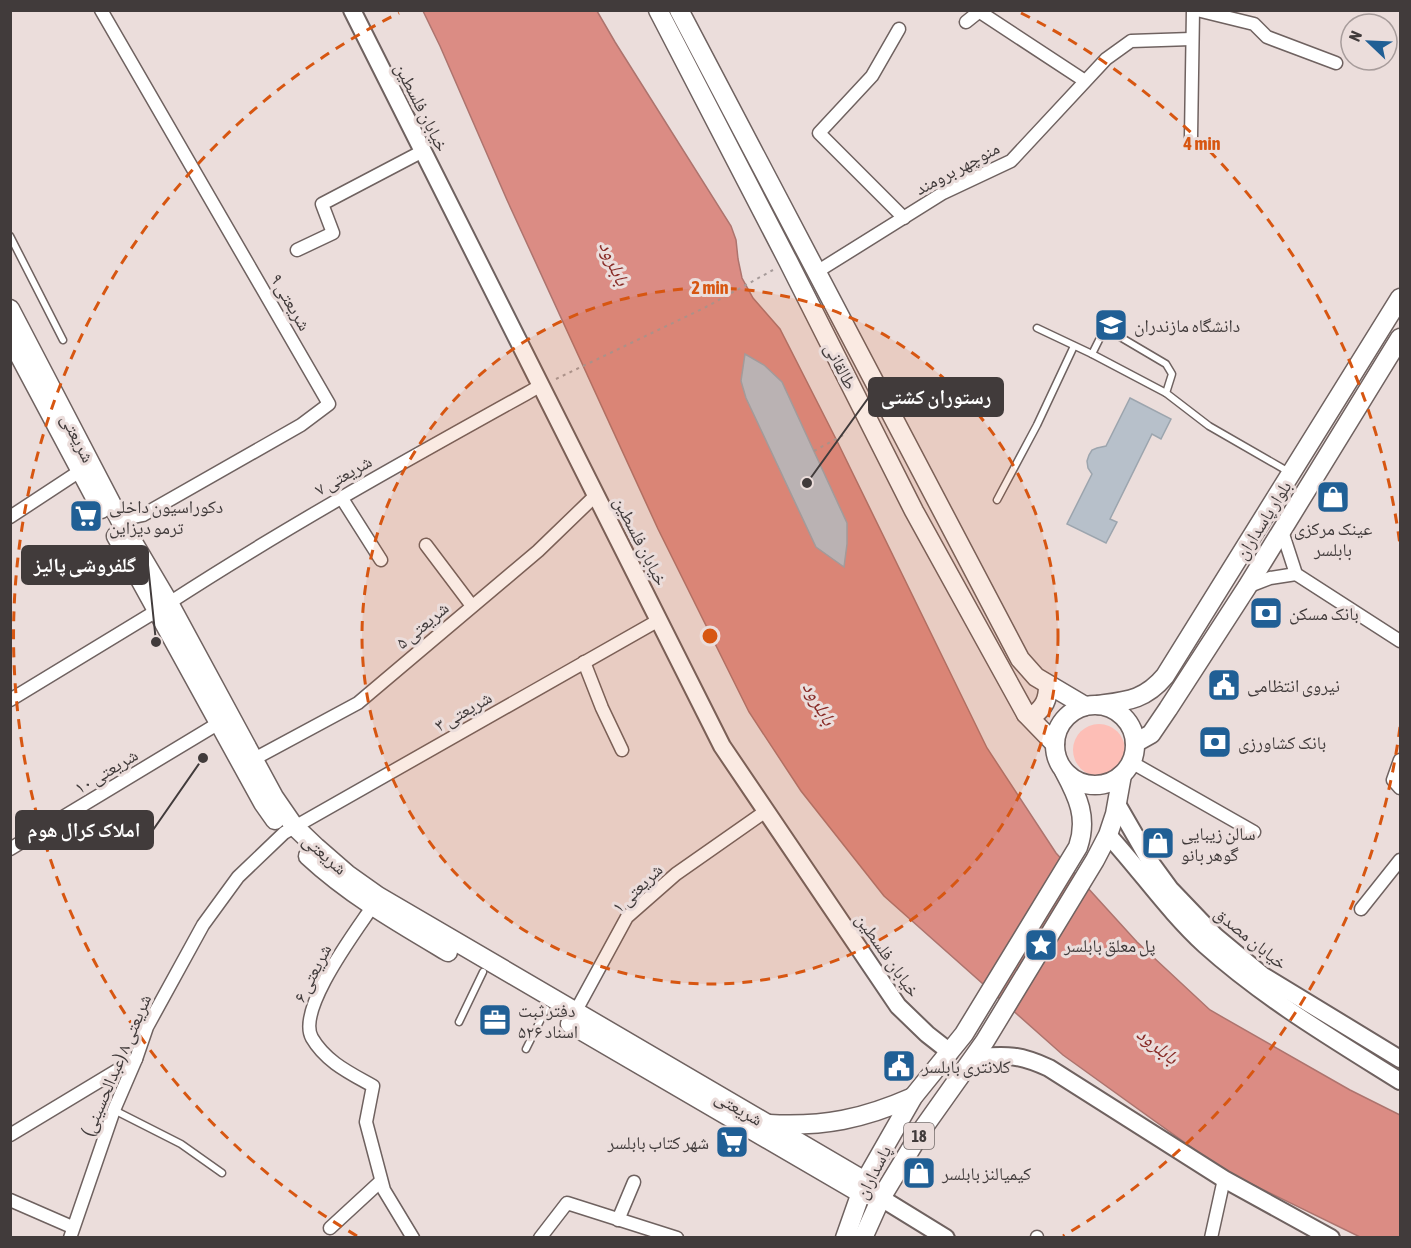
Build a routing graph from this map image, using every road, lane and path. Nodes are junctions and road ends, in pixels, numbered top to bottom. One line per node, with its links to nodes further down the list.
1 (101, 10): 38 (street, شریعتی ۹)
2 (352, 10): 13 (street, خیابان فلسطین)
3 (658, 10): 52 (main road, طالقانی)
4 (679, 10): 17 (main road, طالقانی)
5 (1195, 10): 9 (street); 10 (street)
6 (981, 11): 7 (street); 11 (street)
7 (966, 22)
8 (899, 29): 14 (street)
9 (1191, 39): 11 (street, منوچهر برومند); 12 (street)
10 (1336, 63)
11 (1085, 81): 14 (street, منوچهر برومند)
12 (1191, 137)
13 (423, 151): 16 (street); 28 (street, خیابان فلسطین)
14 (904, 218): 17 (street, منوچهر برومند)
15 (10, 236): 24 (lane)
16 (297, 250)
17 (816, 273): 49 (main road, طالقانی)
18 (765, 274): 27 (path)
19 (1401, 298): 33 (main road, بلوار پاسداران)
20 (10, 309): 38 (main road, شریعتی)
21 (1036, 328): 25 (lane)
22 (10, 338): 32 (main road, شریعتی)
23 (1401, 338): 39 (main road, بلوار پاسداران)
24 (63, 340)
25 (1074, 346): 26 (lane); 36 (lane)
26 (1092, 354): 29 (lane); 29 (lane)
27 (568, 373)
28 (540, 386): 34 (street, خیابان فلسطین); 35 (street, شریعتی ۷)
29 (1166, 393): 33 (lane)
30 (847, 433): 31 (path)
31 (814, 451)
32 (80, 471): 37 (street); 45 (main road, شریعتی)
33 (1292, 474): 51 (main road, بلوار پاسداران)
34 (596, 495): 44 (street, شریعتی ۵); 46 (street, خیابان فلسطین)
35 (341, 497): 41 (street); 45 (street, شریعتی ۷)
36 (997, 500)
37 (10, 517)
38 (120, 520): 45 (main road, شریعتی)
39 (1282, 531): 42 (street); 43 (main road, بلوار پاسداران)
40 (426, 545): 44 (street)
41 (381, 560)
42 (1296, 574): 43 (street); 47 (street)
43 (1247, 587): 54 (main road, بلوار پاسداران)
44 (472, 606): 57 (street, شریعتی ۵)
45 (163, 607): 50 (street, شریعتی ۷); 53 (main road, شریعتی); 57 (main road, شریعتی)
46 (659, 620): 48 (street, شریعتی ۳); 63 (street, خیابان فلسطین)
47 (1401, 641)
48 (584, 662): 56 (street); 64 (street, شریعتی ۳)
49 (1048, 686): 51 (main road, طالقانی); 52 (main road)
50 (10, 700)
51 (1091, 706): 54 (main road); 55 (main road)
52 (1026, 714): 55 (main road, طالقانی)
53 (219, 723): 64 (main road, شریعتی); 67 (street, شریعتی ۱۰)
54 (1135, 743): 59 (main road)
55 (1055, 744): 60 (main road)
56 (622, 750)
57 (254, 759): 64 (main road, شریعتی)
58 (1401, 760): 61 (street)
59 (1126, 768): 60 (main road); 62 (main road); 65 (street)
60 (1064, 771): 76 (main road)
61 (1401, 788)
62 (1117, 804): 66 (main road); 79 (street, خیابان مصدق)
63 (766, 811): 73 (street, شریعتی ۱); 76 (street, خیابان فلسطین)
64 (290, 830): 69 (main road, شریعتی); 73 (main road, شریعتی); 78 (street, شریعتی ۸ (عبدالحسینی))
65 (1254, 832)
66 (1108, 835): 77 (main road, پاسداران / 18); 80 (street, خیابان مصدق)
67 (10, 849)
68 (1401, 860): 70 (street)
69 (372, 907): 71 (main road, شریعتی); 87 (street, شریعتی ۶)
70 (1362, 909)
71 (483, 972): 72 (main road, شریعتی); 74 (lane)
72 (546, 1009): 73 (main road, شریعتی); 75 (lane)
73 (572, 1018): 83 (main road, شریعتی); 89 (main road, شریعتی)
74 (459, 1022)
75 (526, 1049)
76 (950, 1052): 81 (main road, پاسداران / 18)
77 (975, 1057): 86 (street); 90 (main road, پاسداران / 18)
78 (136, 1059): 82 (street, شریعتی ۸ (عبدالحسینی)); 84 (street)
79 (1401, 1059)
80 (1401, 1081)
81 (913, 1097): 83 (main road); 89 (main road, پاسداران / 18)
82 (114, 1110): 85 (lane); 94 (street, شریعتی ۸ (عبدالحسینی))
83 (765, 1124): 89 (main road, شریعتی)
84 (10, 1136)
85 (222, 1173)
86 (1224, 1179): 101 (street); 102 (street)
87 (381, 1180): 93 (street); 95 (street, شریعتی ۶)
88 (634, 1182): 92 (street)
89 (863, 1187): 90 (main road); 98 (main road, پاسداران / 18)
90 (881, 1198): 99 (main road, پاسداران / 18); 100 (street)
91 (10, 1200): 94 (street)
92 (618, 1220): 96 (street); 97 (street)
93 (330, 1228)
94 (71, 1232)
95 (413, 1238)
96 (540, 1238)
97 (677, 1238)
98 (845, 1238)
99 (863, 1238)
100 (946, 1238)
101 (1211, 1238)
102 (1331, 1238)

